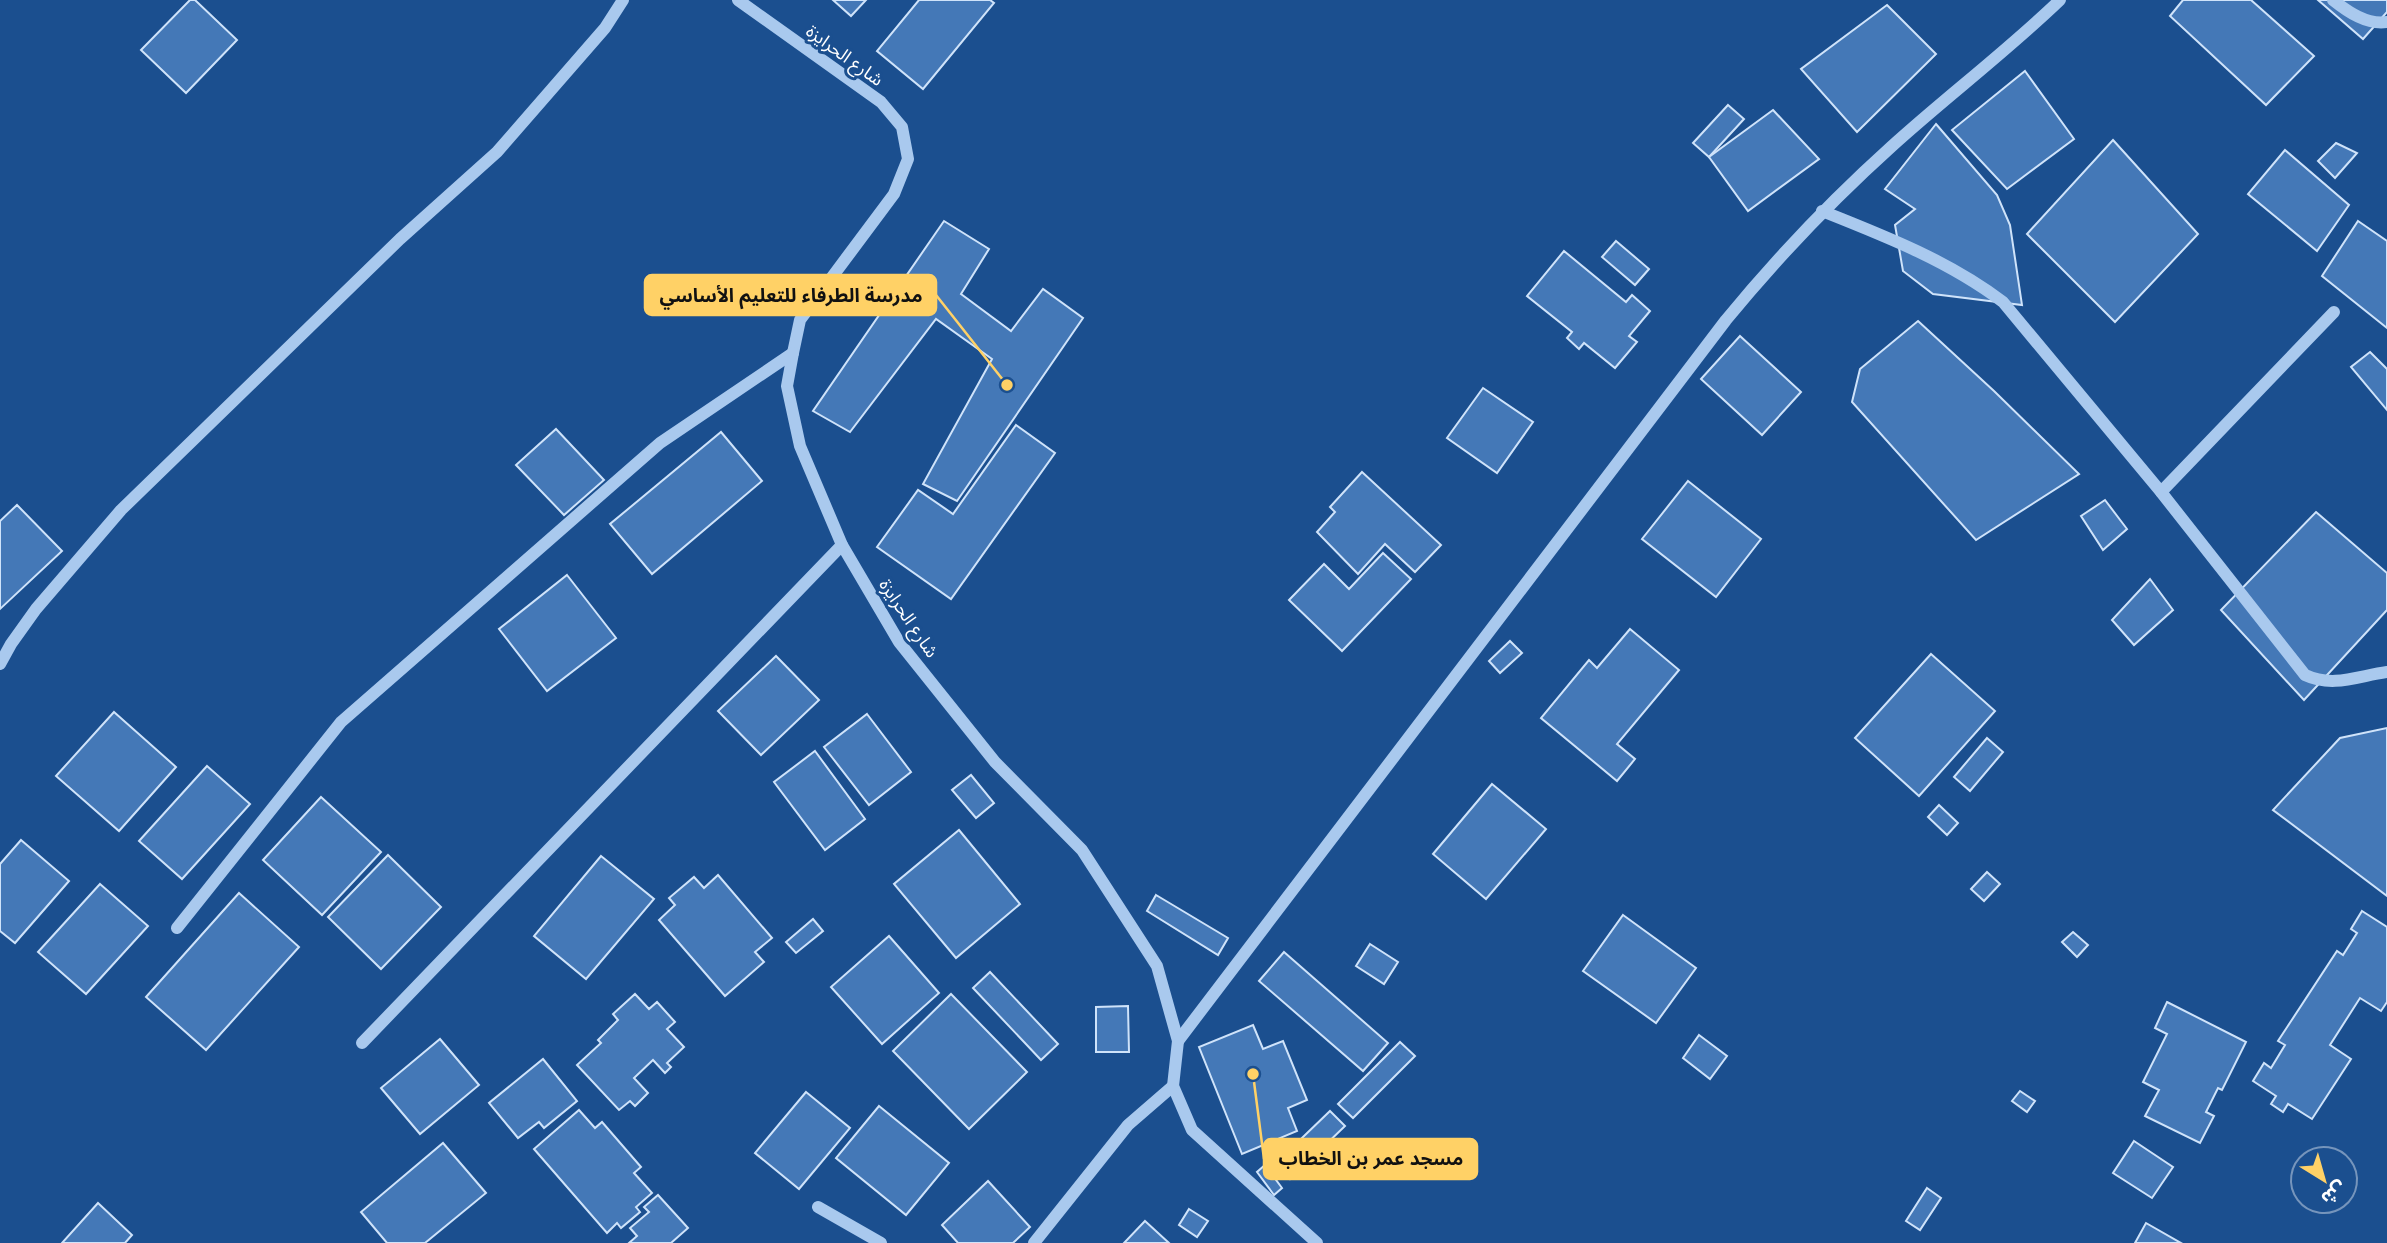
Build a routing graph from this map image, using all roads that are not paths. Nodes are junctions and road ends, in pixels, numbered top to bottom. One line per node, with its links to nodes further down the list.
1 (623, 0): 11 (street)
2 (738, 0): 8 (street, شارع الحرايزة)
3 (2060, 0): 6 (street)
4 (2333, 0): 5 (street)
5 (2387, 22)
6 (1822, 211): 9 (street); 14 (street)
7 (2334, 312): 9 (street)
8 (793, 352): 10 (street, شارع الحرايزة); 13 (street)
9 (2161, 492): 12 (street)
10 (842, 545): 14 (street, شارع الحرايزة); 15 (street)
11 (0, 664)
12 (2387, 672)
13 (177, 928)
14 (1178, 1041): 16 (street, شارع الحرايزة)
15 (362, 1043)
16 (1173, 1086): 19 (street); 20 (street, شارع الحرايزة)
17 (818, 1207): 18 (street)
18 (881, 1243)
19 (1034, 1243)
20 (1317, 1243)

